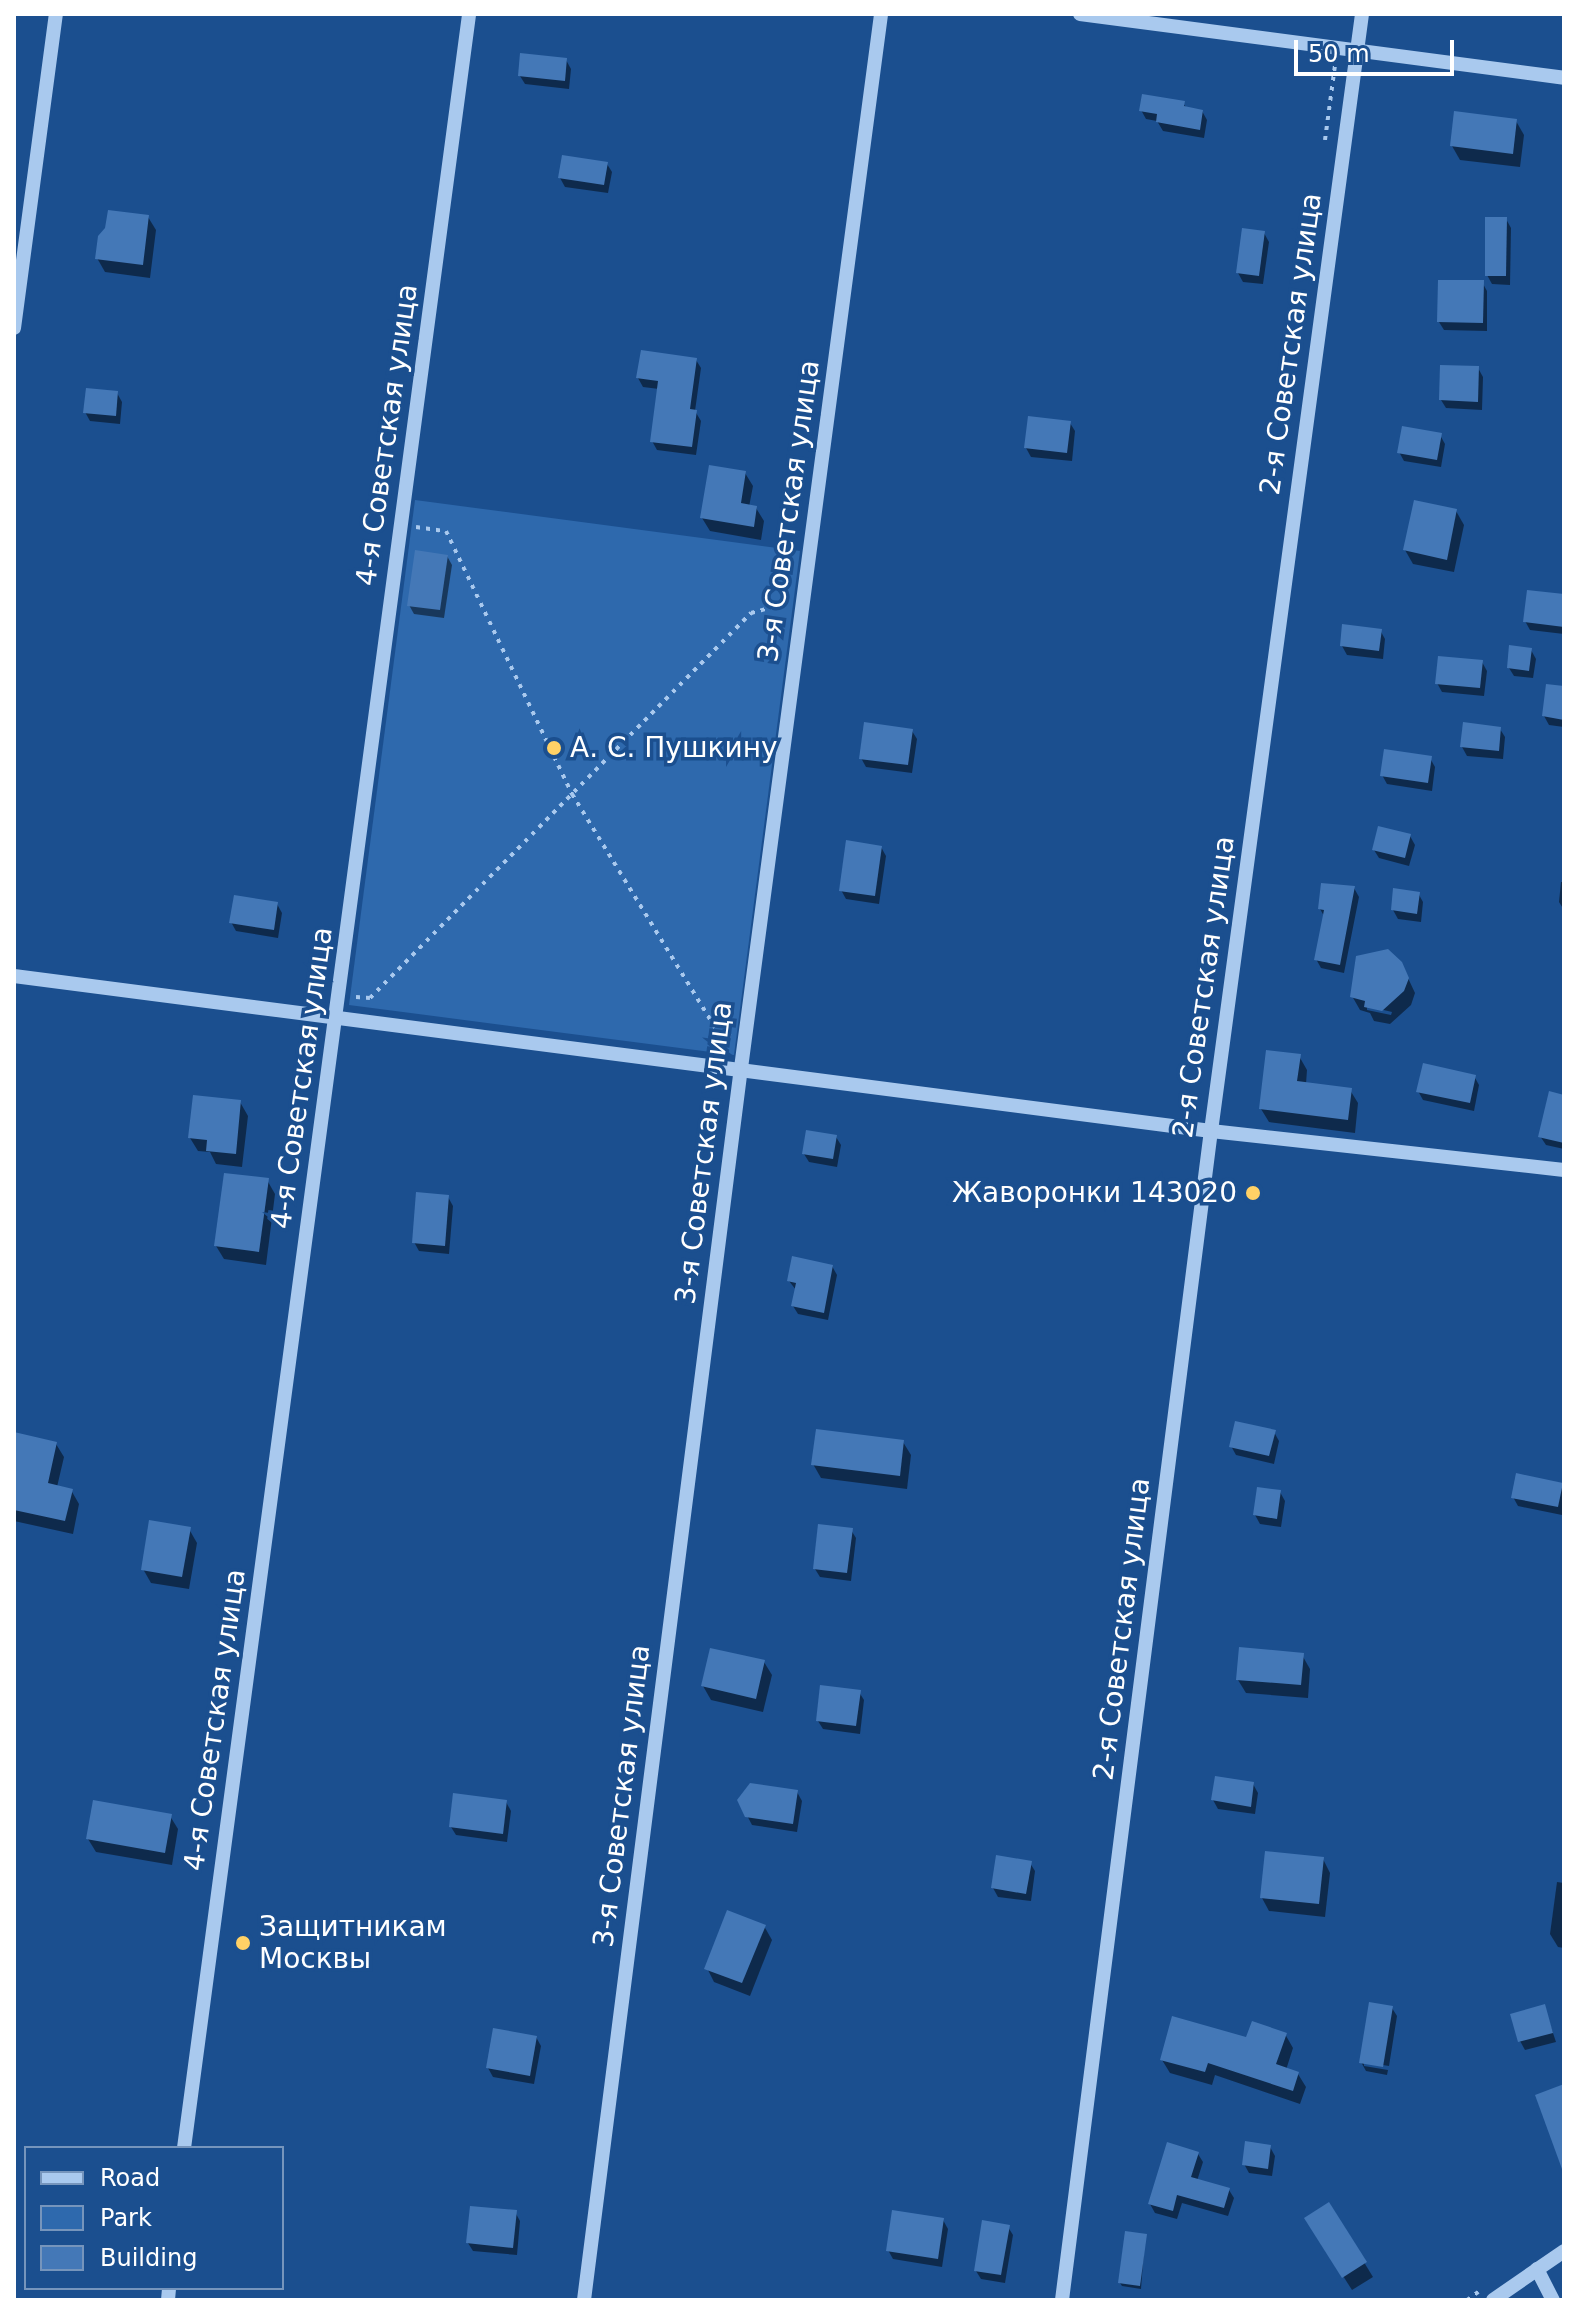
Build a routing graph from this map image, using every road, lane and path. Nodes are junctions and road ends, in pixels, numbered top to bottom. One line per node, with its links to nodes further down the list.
1 (56, 14): 8 (street)
2 (469, 14): 9 (street, 4-я Советская улица)
3 (881, 14): 10 (street, 3-я Советская улица)
4 (1080, 14): 6 (street)
5 (1362, 14): 6 (street, 2-я Советская улица)
6 (1357, 54): 7 (street); 17 (street, 2-я Советская улица)
7 (1564, 78)
8 (14, 328)
9 (401, 525): 11 (path); 13 (street, 4-я Советская улица)
10 (803, 599): 11 (path); 15 (street, 3-я Советская улица)
11 (572, 794): 13 (path); 15 (path)
12 (14, 976): 14 (street)
13 (339, 995): 14 (street, 4-я Советская улица)
14 (336, 1017): 16 (street); 19 (street, 4-я Советская улица)
15 (745, 1038): 16 (street, 3-я Советская улица)
16 (741, 1068): 17 (street); 22 (street, 3-я Советская улица)
17 (1211, 1131): 18 (street); 23 (street, 2-я Советская улица)
18 (1564, 1170)
19 (184, 2146)
20 (1564, 2251): 21 (street)
21 (1537, 2269): 24 (street); 25 (street)
22 (584, 2300)
23 (1062, 2300)
24 (1493, 2300)
25 (1553, 2300)

